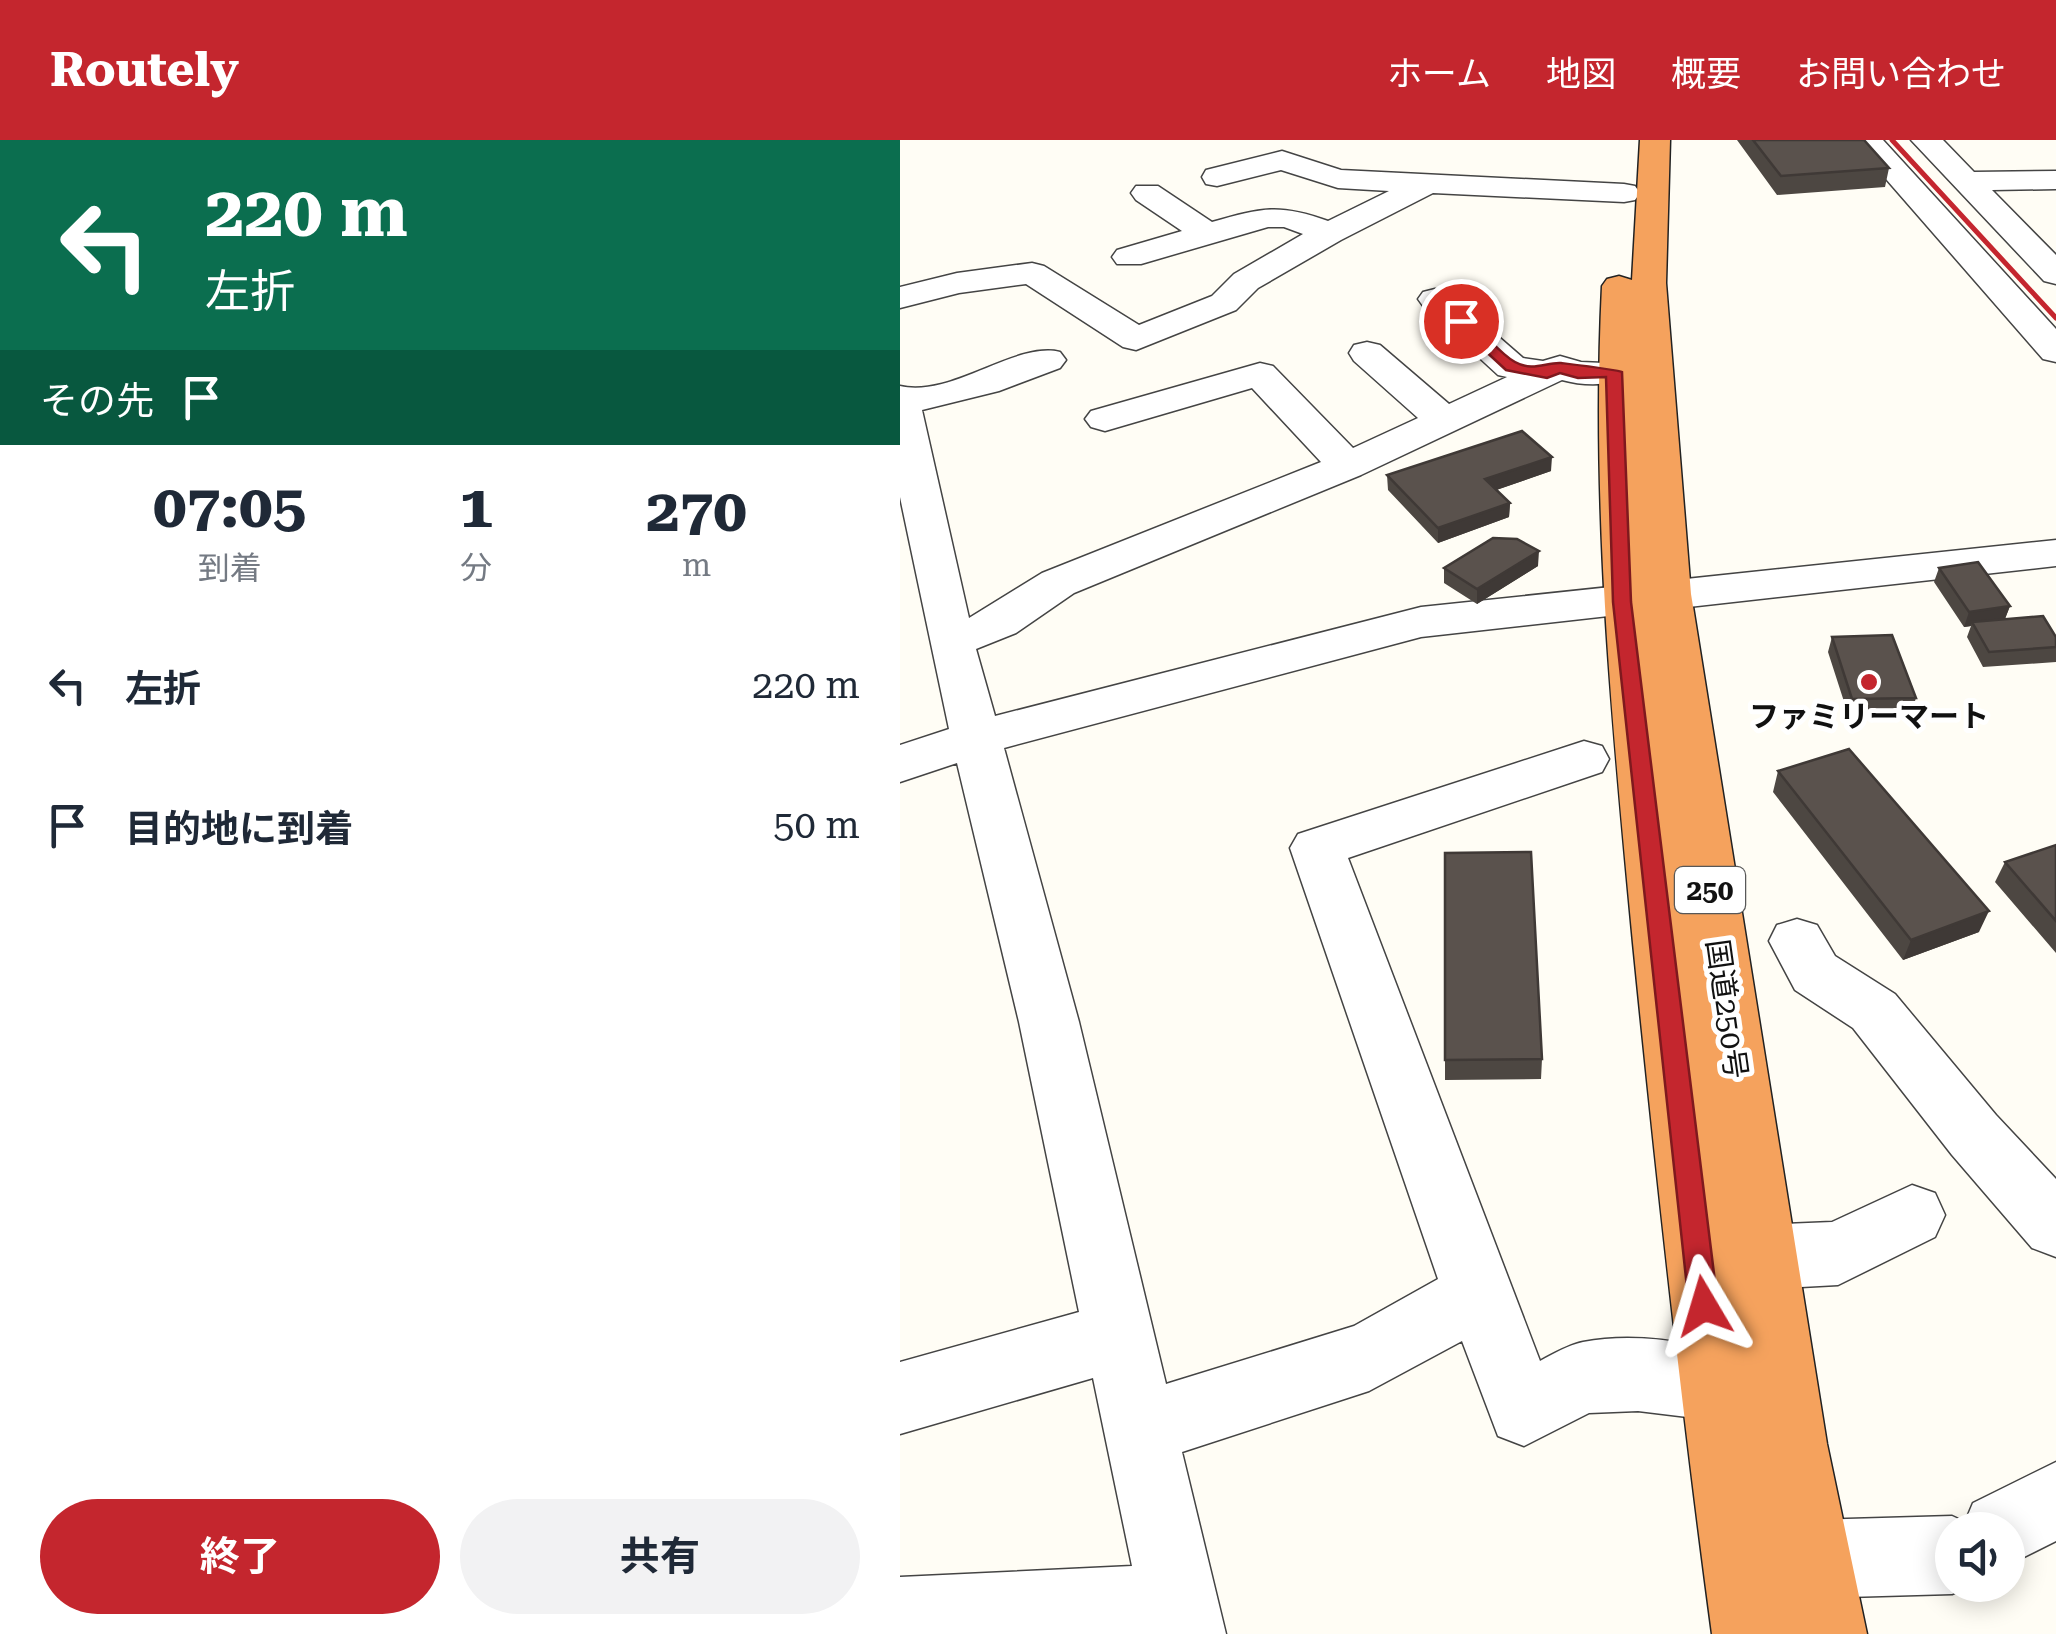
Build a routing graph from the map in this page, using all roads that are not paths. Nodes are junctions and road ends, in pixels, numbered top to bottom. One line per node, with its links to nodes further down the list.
1 (1655, 140): 26 (highway, 国道250号 / 250)
2 (1868, 140): 16 (street)
3 (1926, 140): 7 (street)
4 (1627, 166): 8 (street); 19 (highway, 国道250号 / 250)
5 (1217, 177): 8 (street)
6 (2056, 180): 7 (street)
7 (1966, 181): 13 (street)
8 (1430, 183): 10 (street)
9 (1147, 194): 11 (street)
10 (1329, 233): 11 (street); 14 (street)
11 (1208, 234): 12 (street)
12 (1129, 257)
13 (2054, 270)
14 (900, 298)
15 (1436, 299): 20 (street)
16 (2056, 351)
17 (1367, 352): 23 (street)
18 (1047, 360): 21 (street)
19 (1614, 372): 20 (street); 26 (highway, 国道250号 / 250)
20 (1547, 373): 23 (street)
21 (901, 400): 27 (street)
22 (1104, 419): 24 (street)
23 (1445, 421): 24 (street)
24 (1347, 466): 27 (street)
25 (2056, 553): 26 (street)
26 (1645, 598): 28 (street); 34 (highway, 国道250号 / 250); 37 (highway, 国道250号 / 250)
27 (951, 642): 28 (street)
28 (977, 738): 30 (street); 36 (street)
29 (1584, 759): 35 (street)
30 (900, 764)
31 (1797, 941): 33 (street)
32 (1912, 1216): 34 (street)
33 (2056, 1226)
34 (1763, 1257): 43 (highway, 国道250号 / 250)
35 (1478, 1294): 37 (street); 39 (street)
36 (1118, 1336): 38 (street); 39 (street)
37 (1712, 1384): 46 (highway, 国道250号 / 250)
38 (900, 1398)
39 (1138, 1428): 45 (street)
40 (2056, 1500): 41 (street)
41 (2025, 1517)
42 (1935, 1555): 43 (street)
43 (1812, 1558): 47 (highway, 国道250号 / 250)
44 (900, 1617): 45 (street)
45 (1182, 1619)
46 (1752, 1634)
47 (1827, 1634)

